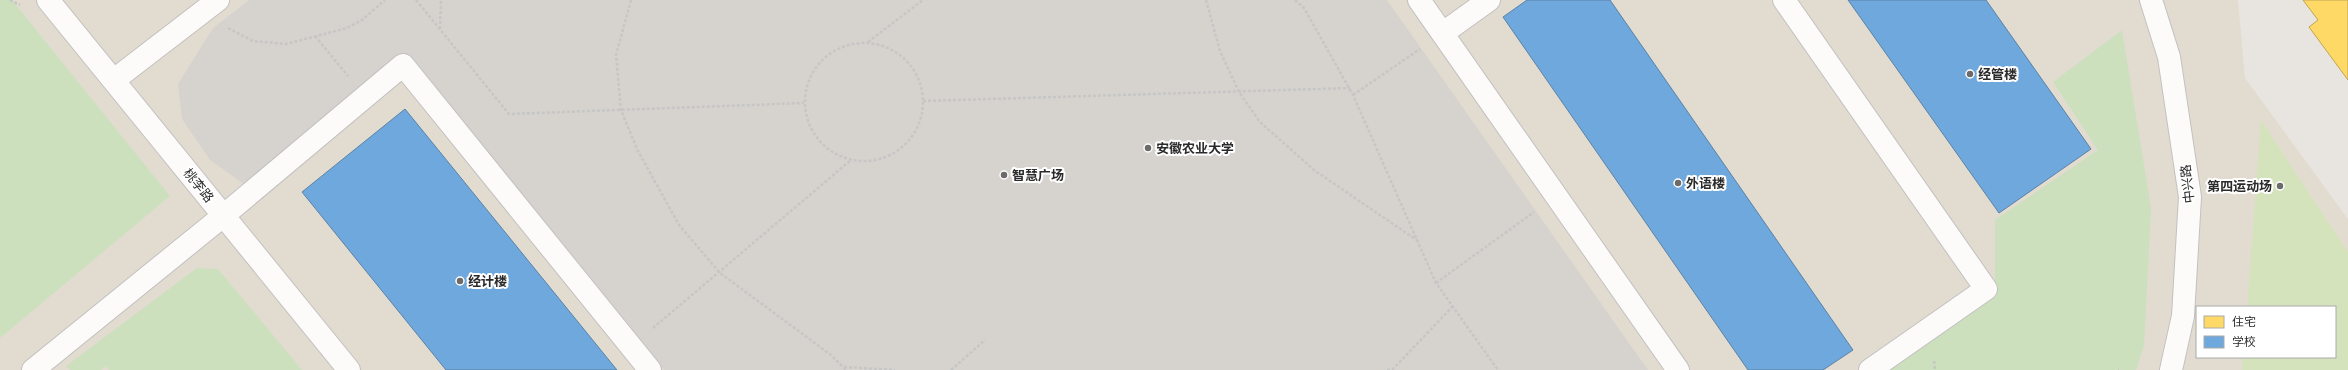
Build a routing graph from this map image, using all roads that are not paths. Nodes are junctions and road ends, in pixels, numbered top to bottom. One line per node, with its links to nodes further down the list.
1 (48, 0): 8 (street, 桃李路)
2 (1419, 0): 7 (street)
3 (1489, 0): 7 (street)
4 (1784, 0): 14 (street)
5 (2151, 0): 15 (street, 中兴路)
6 (210, 6): 8 (street)
7 (1443, 33): 13 (street)
8 (114, 80): 9 (street, 桃李路)
9 (223, 216): 10 (street); 11 (street, 桃李路); 12 (street)
10 (33, 370)
11 (349, 370)
12 (650, 370)
13 (1678, 370)
14 (1870, 370)
15 (2171, 370)

